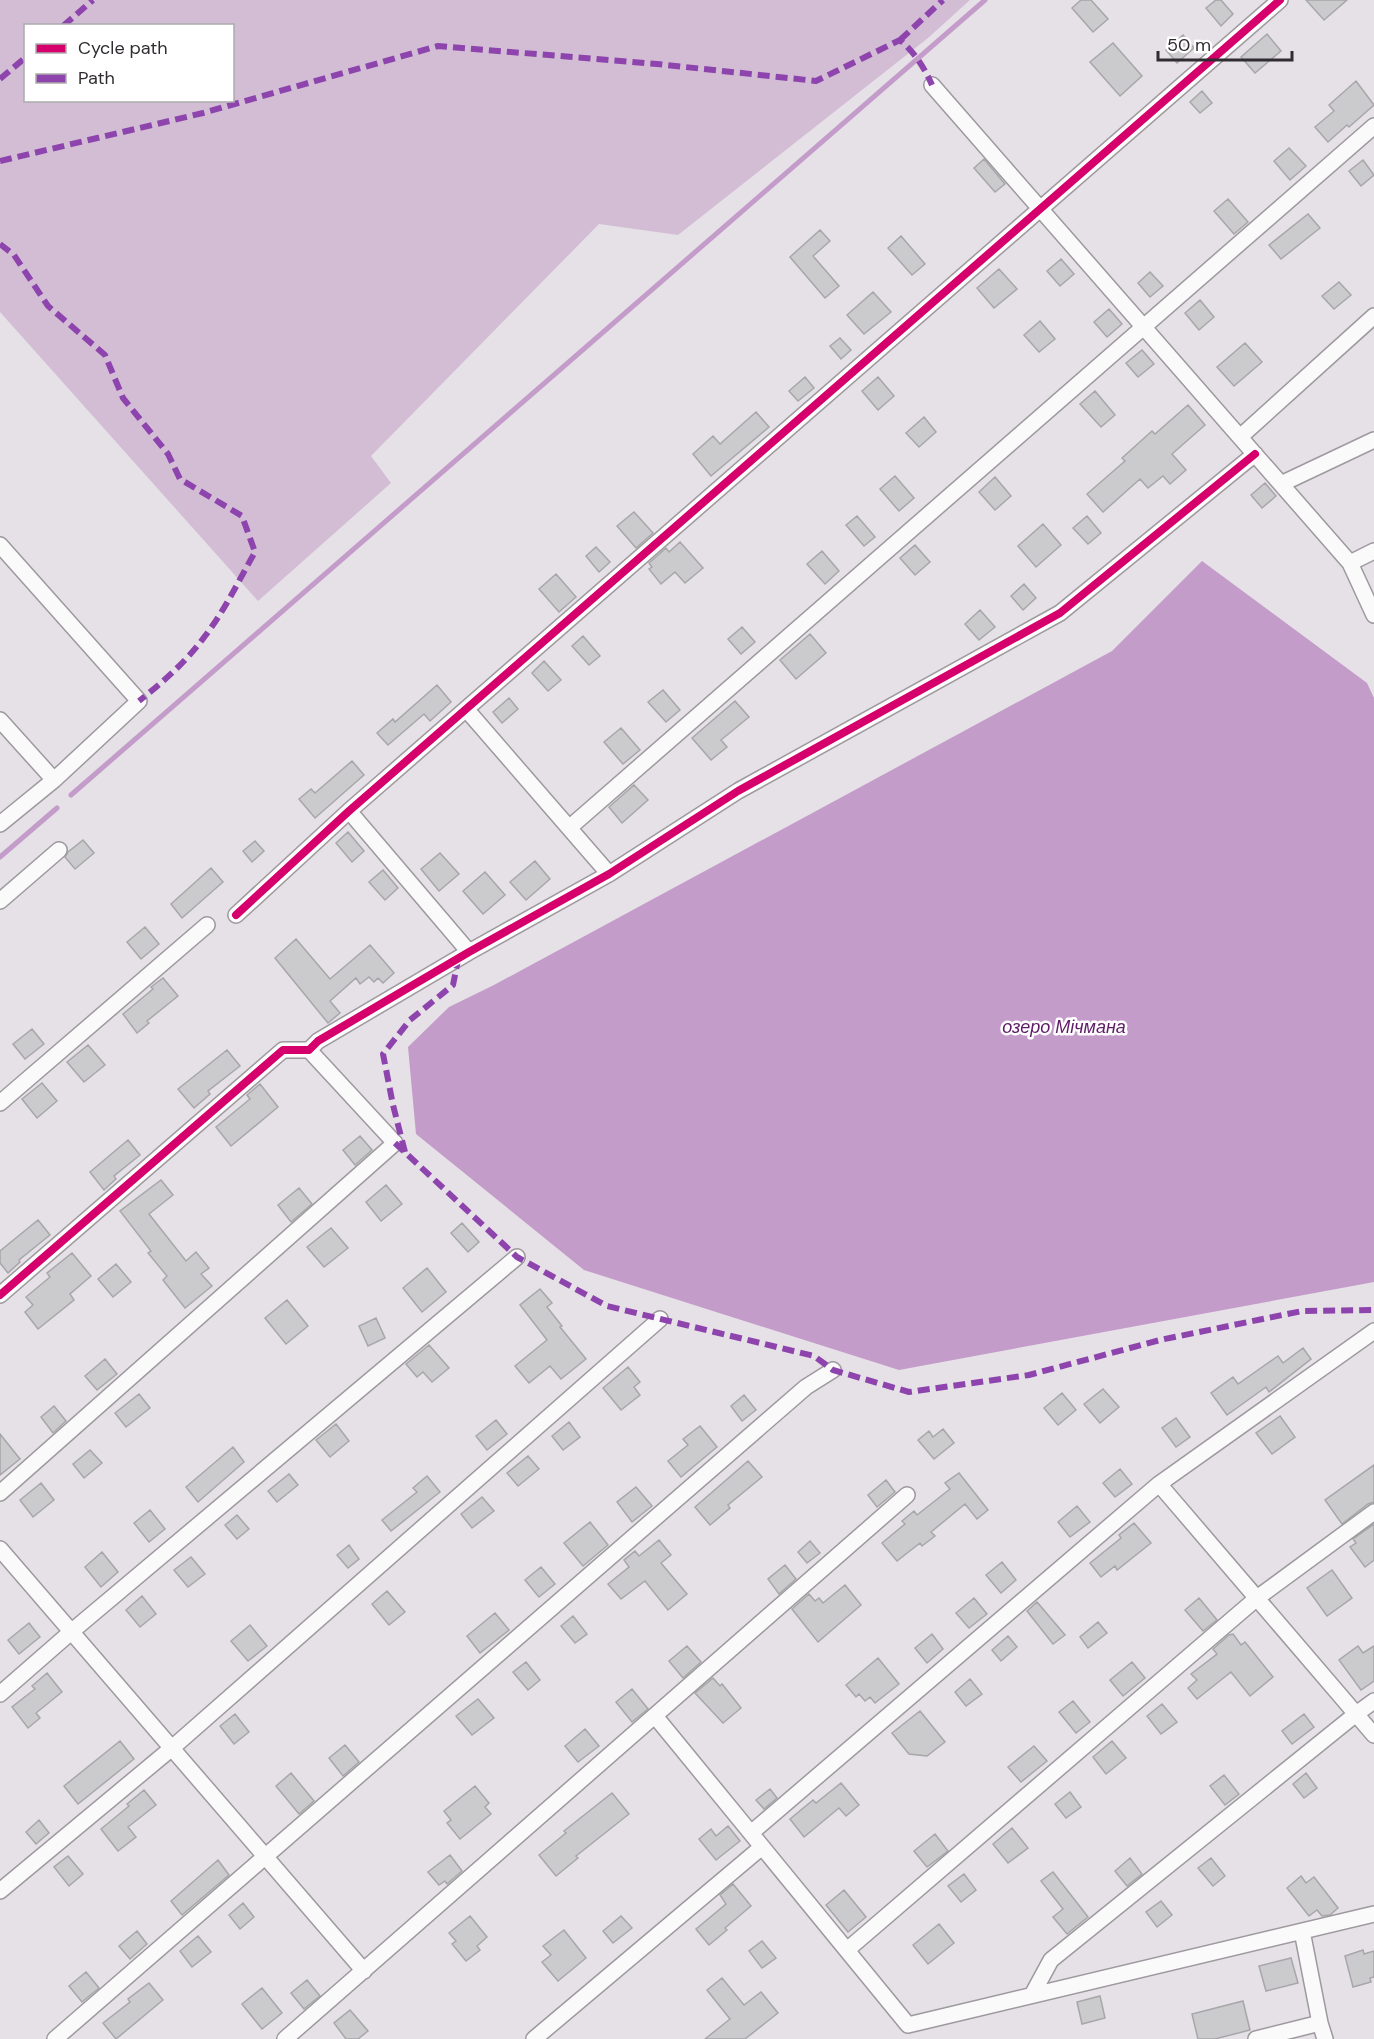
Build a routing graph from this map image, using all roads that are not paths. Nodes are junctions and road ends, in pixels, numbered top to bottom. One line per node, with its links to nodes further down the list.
1 (1280, 0): 4 (street)
2 (932, 85): 4 (street)
3 (1374, 126): 6 (street)
4 (1040, 209): 6 (street); 15 (street)
5 (1374, 316): 7 (street)
6 (1143, 327): 7 (street); 20 (street)
7 (1240, 437): 9 (street)
8 (1374, 440): 10 (street)
9 (1255, 454): 10 (street); 22 (street)
10 (1281, 484): 13 (street)
11 (0, 545): 17 (street)
12 (1374, 551): 13 (street)
13 (1350, 562): 14 (street)
14 (1374, 615)
15 (466, 709): 18 (street); 20 (street)
16 (0, 720): 17 (street)
17 (54, 780): 19 (street)
18 (349, 811): 24 (street); 26 (street)
19 (0, 824)
20 (569, 828): 22 (street)
21 (59, 850): 23 (street)
22 (609, 874): 26 (street)
23 (0, 901)
24 (236, 915)
25 (207, 925): 28 (street)
26 (469, 952): 27 (street)
27 (309, 1050): 30 (street); 35 (street)
28 (0, 1103)
29 (518, 1257): 40 (street)
30 (0, 1295)
31 (660, 1319): 46 (street)
32 (1374, 1331): 34 (street)
33 (833, 1370): 49 (street)
34 (1159, 1484): 39 (street); 47 (street)
35 (0, 1493)
36 (908, 1495): 44 (street)
37 (1374, 1512): 39 (street)
38 (0, 1549): 40 (street)
39 (1257, 1598): 43 (street); 53 (street)
40 (71, 1632): 41 (street); 46 (street)
41 (0, 1694)
42 (1374, 1701): 43 (street)
43 (1356, 1714): 45 (street); 55 (street)
44 (655, 1716): 47 (street); 54 (street)
45 (1374, 1735)
46 (172, 1748): 49 (street); 50 (street)
47 (751, 1833): 48 (street)
48 (762, 1847): 53 (street); 59 (street)
49 (265, 1857): 54 (street); 57 (street)
50 (0, 1891)
51 (1374, 1914): 52 (street)
52 (1302, 1931): 55 (street); 56 (street)
53 (847, 1950): 55 (street)
54 (364, 1971): 58 (street)
55 (1032, 1995)
56 (1320, 2023): 60 (street); 61 (street)
57 (55, 2039)
58 (285, 2039)
59 (534, 2039)
60 (1257, 2039)
61 (1325, 2039)

